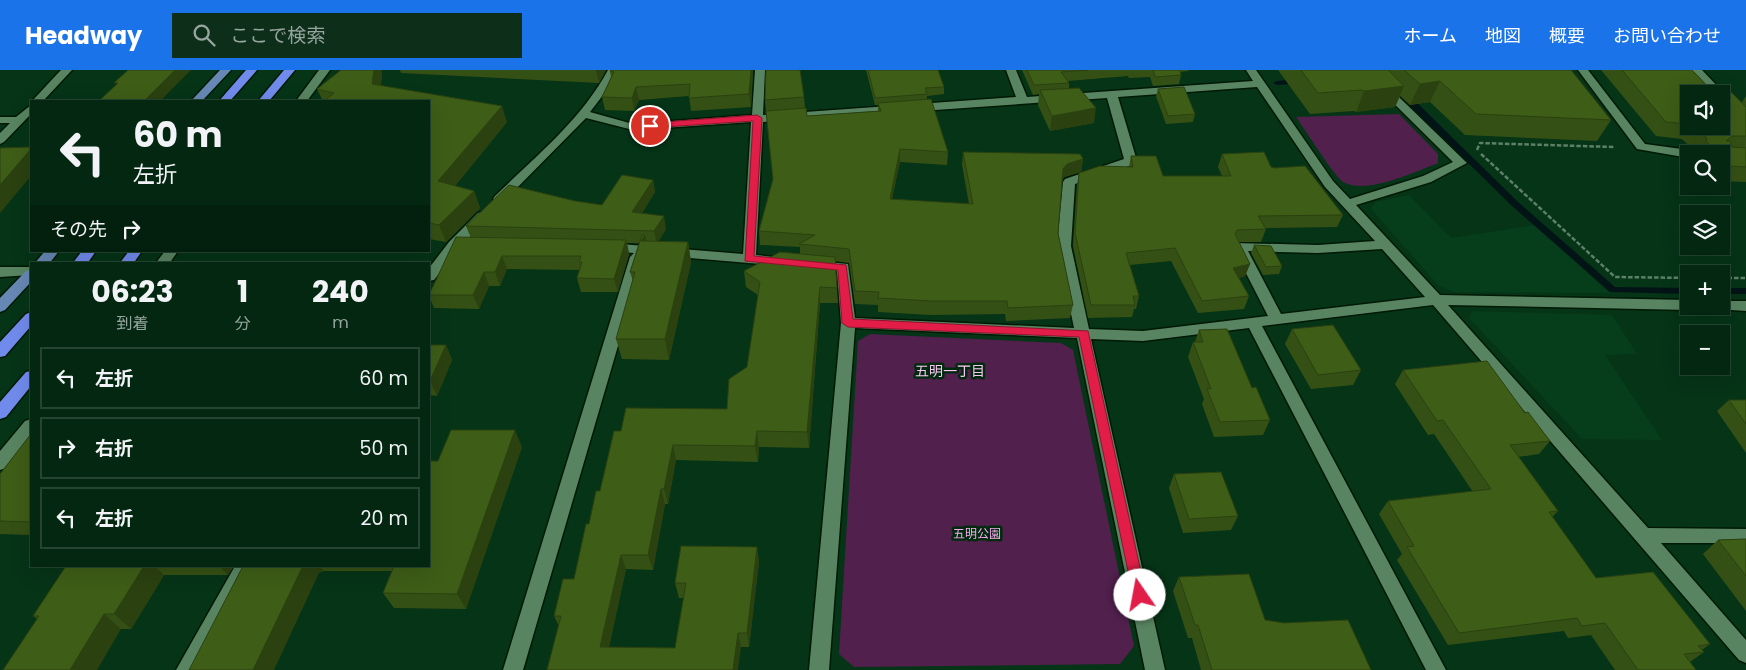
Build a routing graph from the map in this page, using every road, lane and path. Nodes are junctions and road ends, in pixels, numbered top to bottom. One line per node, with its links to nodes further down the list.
1 (67, 70): 16 (street)
2 (226, 70): 17 (main road)
3 (252, 70): 18 (highway)
4 (290, 70): 19 (highway)
5 (325, 70): 20 (street)
6 (613, 70): 23 (street)
7 (760, 70): 24 (street)
8 (1011, 70): 21 (street)
9 (1251, 70): 13 (street)
10 (1365, 70): 30 (street)
11 (1583, 70): 28 (street)
12 (1696, 70): 14 (street)
13 (1260, 84): 15 (street); 30 (street)
14 (1710, 85)
15 (1111, 93): 21 (street); 61 (street)
16 (38, 100)
17 (197, 100)
18 (225, 100)
19 (264, 100)
20 (302, 100)
21 (1023, 100): 24 (street)
22 (30, 109): 26 (street)
23 (583, 114): 24 (street); 33 (street)
24 (757, 118): 40 (street)
25 (0, 120): 26 (street)
26 (20, 120): 27 (street)
27 (0, 140)
28 (1641, 147): 29 (street); 49 (path)
29 (1680, 153)
30 (1347, 204): 32 (street)
31 (472, 245): 33 (street)
32 (1385, 245): 52 (street); 58 (street)
33 (454, 246): 48 (street)
34 (592, 247): 35 (street)
35 (640, 248): 40 (street); 72 (street)
36 (52, 252): 41 (main road)
37 (89, 252): 42 (highway)
38 (135, 252): 43 (highway)
39 (171, 252): 44 (street)
40 (748, 258): 60 (street)
41 (43, 262)
42 (81, 262)
43 (128, 262)
44 (164, 262)
45 (0, 272): 46 (street)
46 (30, 272)
47 (30, 273): 56 (main road)
48 (430, 276)
49 (1680, 278)
50 (1730, 278): 51 (path)
51 (1746, 278)
52 (1436, 300): 53 (street); 58 (street); 67 (street)
53 (1680, 305)
54 (1730, 306): 55 (street)
55 (1746, 306)
56 (0, 307)
57 (30, 318): 62 (highway)
58 (1277, 320): 59 (street)
59 (1254, 322): 61 (street); 75 (street)
60 (848, 323): 61 (street); 73 (street)
61 (1084, 334): 74 (street)
62 (0, 352)
63 (30, 377): 64 (highway)
64 (0, 413)
65 (30, 426): 66 (street)
66 (0, 463)
67 (1644, 535): 68 (street); 70 (street)
68 (1746, 536)
69 (244, 567): 71 (street)
70 (1746, 654)
71 (186, 670)
72 (513, 670)
73 (819, 670)
74 (1155, 670)
75 (1436, 670)

